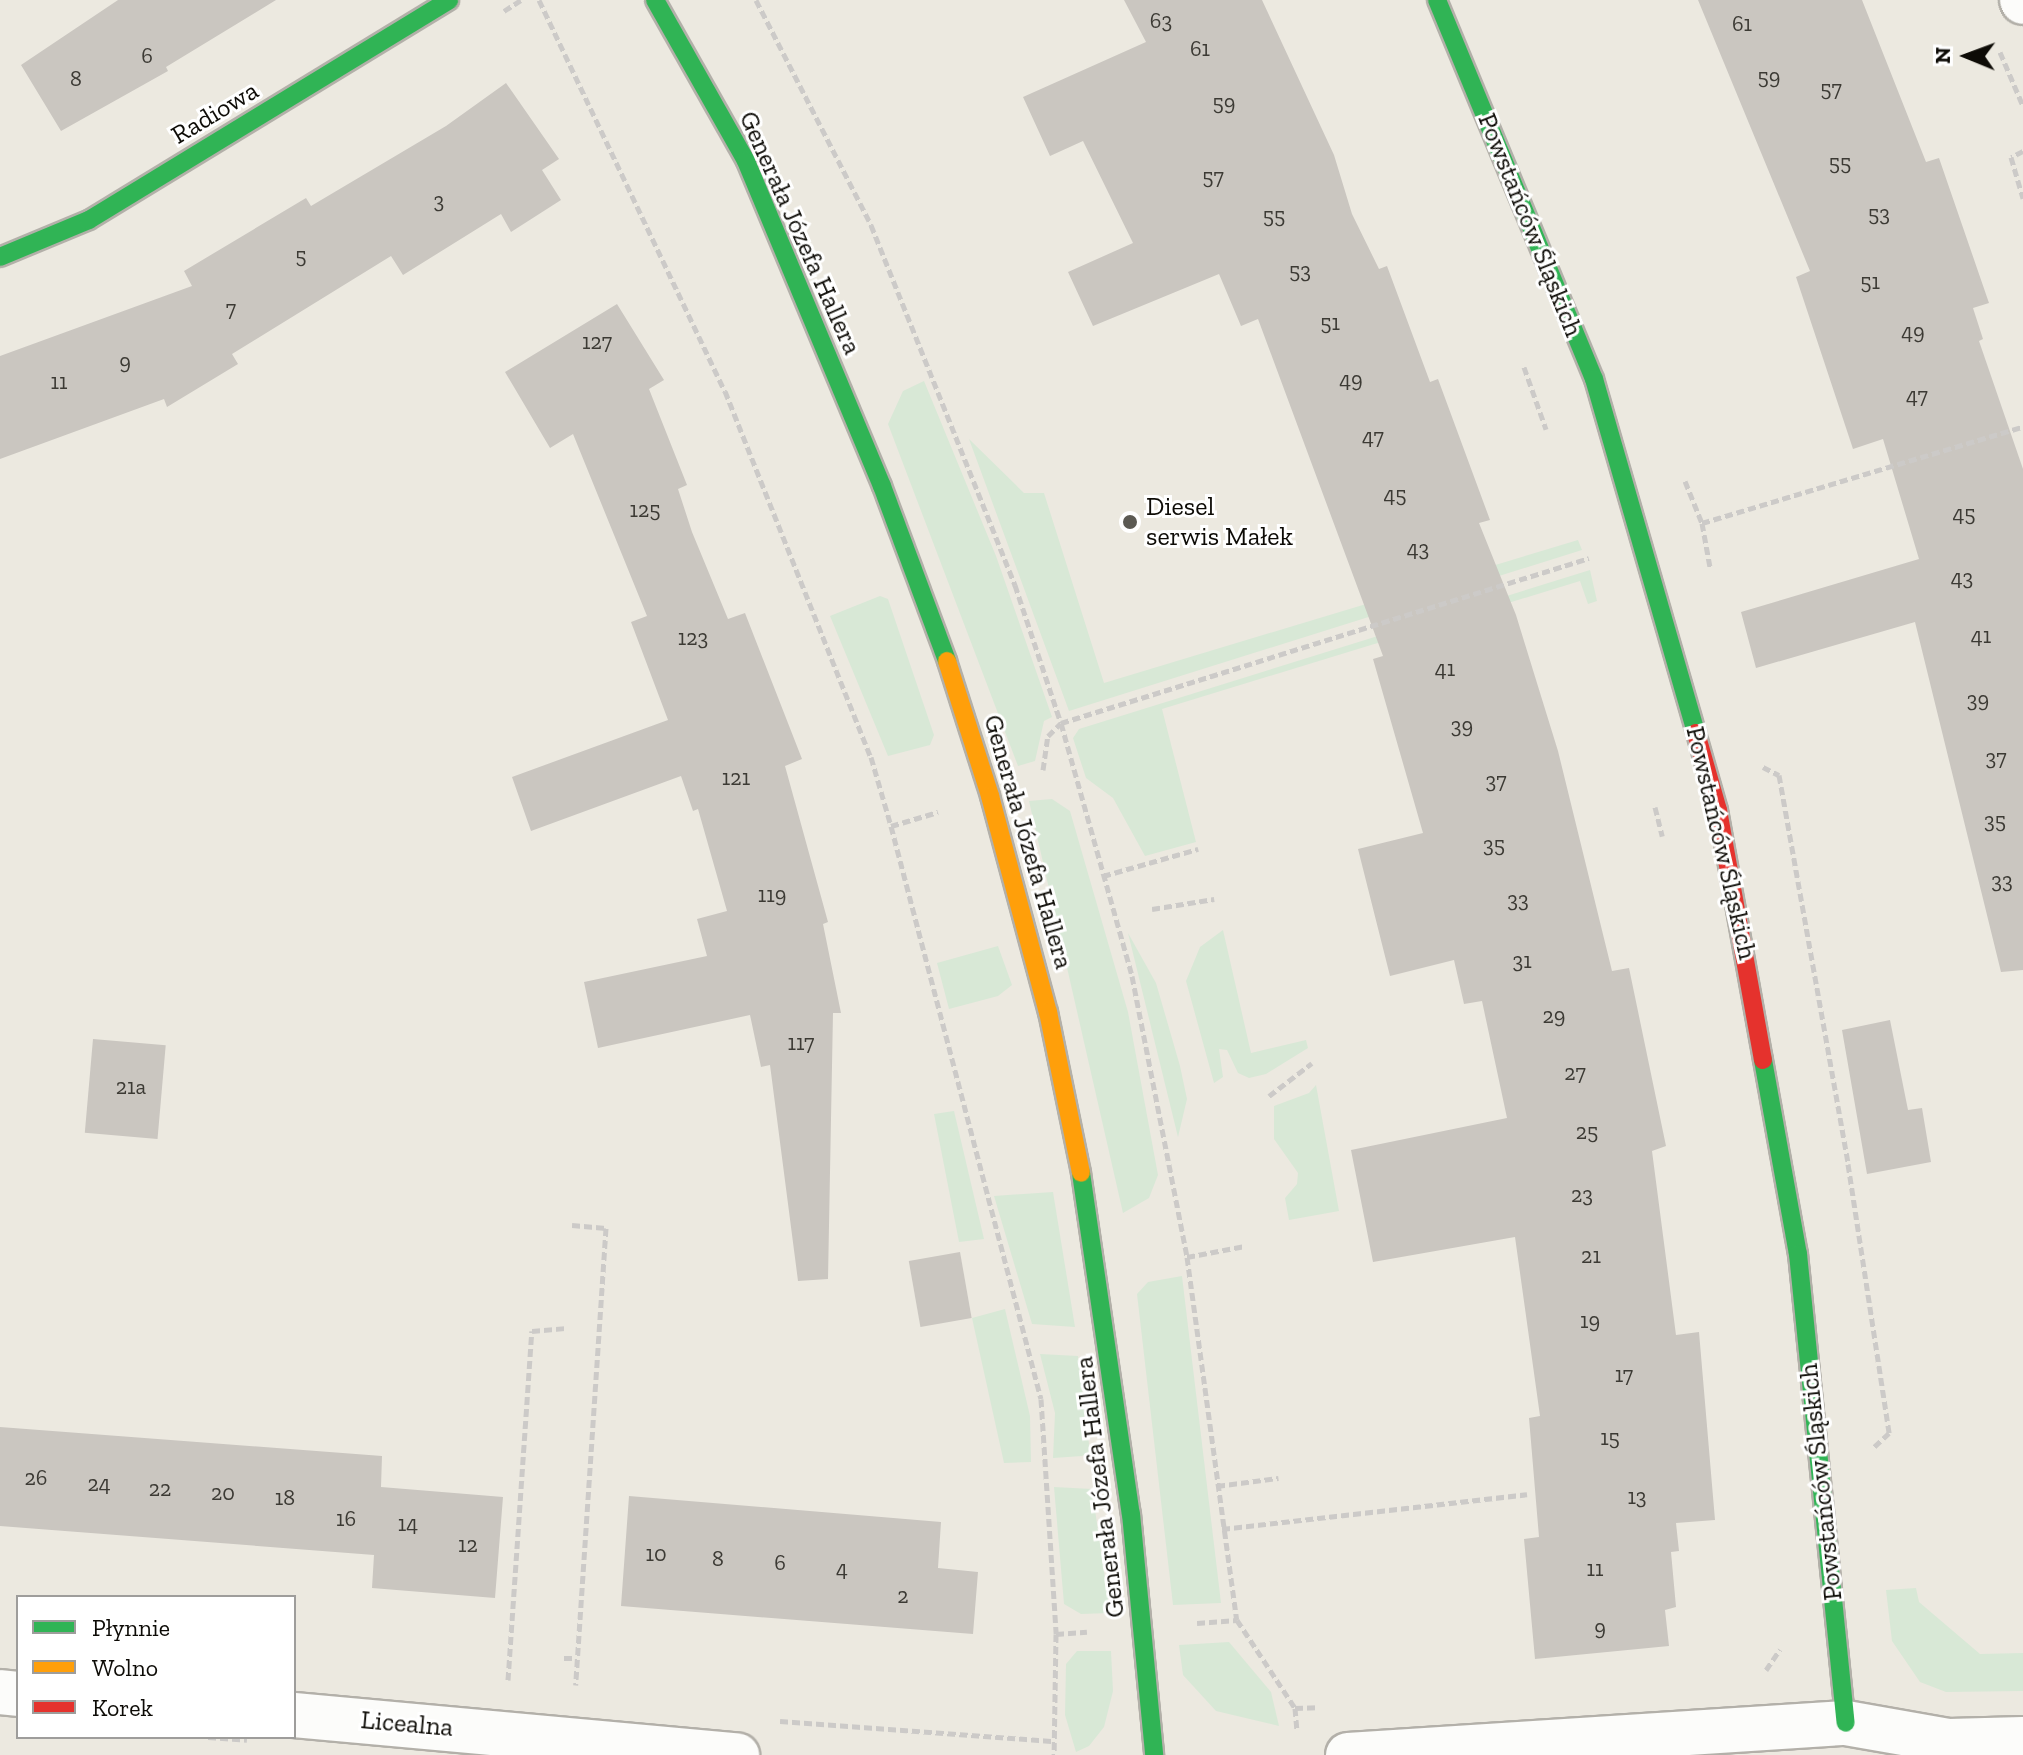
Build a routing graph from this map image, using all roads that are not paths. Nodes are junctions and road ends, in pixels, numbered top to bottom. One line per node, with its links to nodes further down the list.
1 (449, 0): 4 (street, Radiowa)
2 (655, 0): 11 (street, Generała Józefa Hallera)
3 (1437, 0): 6 (street, Powstańców Śląskich)
4 (0, 257)
5 (296, 1715): 8 (street, Licealna)
6 (1846, 1723): 9 (street); 12 (street)
7 (2023, 1739): 9 (street)
8 (519, 1744): 10 (street, Licealna)
9 (1950, 1748)
10 (737, 1755)
11 (1154, 1755)
12 (1348, 1755)

